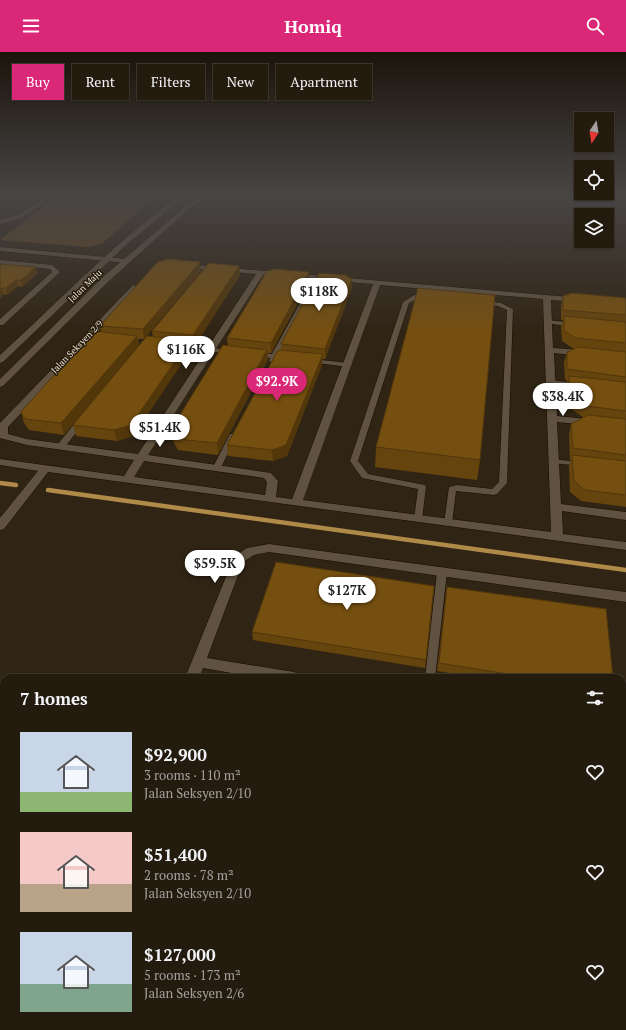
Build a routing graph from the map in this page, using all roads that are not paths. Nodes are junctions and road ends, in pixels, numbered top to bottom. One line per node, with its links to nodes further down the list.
1 (129, 241): 4 (street, Jalan Maju)
2 (150, 241): 5 (street, Jalan Maju)
3 (0, 249): 4 (street)
4 (109, 259): 5 (street); 31 (street, Jalan Maju)
5 (127, 261): 36 (street, Jalan Maju)
6 (0, 262): 17 (street)
7 (177, 266): 8 (street)
8 (261, 273): 11 (street); 24 (street)
9 (140, 282): 21 (street, Jalan Seksyen 2/9)
10 (377, 283): 11 (street); 12 (street); 33 (street)
11 (313, 284): 29 (lane)
12 (547, 297): 14 (street); 18 (street)
13 (437, 299): 54 (lane)
14 (586, 300)
15 (476, 302): 55 (lane)
16 (0, 310): 17 (street)
17 (13, 312): 19 (street)
18 (548, 322): 20 (lane); 25 (street)
19 (0, 323)
20 (579, 325)
21 (87, 337): 22 (lane); 42 (street, Jalan Seksyen 2/9)
22 (101, 338)
23 (168, 345): 24 (lane)
24 (212, 350): 26 (lane); 43 (street)
25 (549, 350): 28 (street); 35 (street)
26 (236, 352)
27 (251, 354): 29 (lane)
28 (595, 355)
29 (274, 356): 30 (lane); 34 (lane)
30 (289, 358)
31 (0, 360)
32 (304, 360): 33 (lane)
33 (348, 365): 51 (street)
34 (267, 370)
35 (550, 382): 37 (lane); 39 (street)
36 (0, 384)
37 (588, 386)
38 (86, 415): 42 (lane)
39 (552, 418): 40 (street); 44 (street)
40 (626, 426)
41 (235, 432): 47 (lane)
42 (61, 446): 43 (street)
43 (141, 457): 47 (street); 49 (street)
44 (553, 461): 46 (lane); 52 (street)
45 (0, 462): 48 (street)
46 (590, 465)
47 (217, 467): 50 (street)
48 (46, 468): 49 (street); 56 (street)
49 (127, 479): 50 (street)
50 (270, 500): 51 (street)
51 (296, 504): 54 (street)
52 (555, 507): 53 (street); 57 (street)
53 (626, 516)
54 (418, 519): 55 (street)
55 (448, 523): 57 (street)
56 (0, 526)
57 (557, 537): 58 (street)
58 (626, 546)
59 (442, 572): 60 (street); 61 (street); 64 (lane)
60 (626, 597)
61 (199, 662): 62 (street); 63 (street)
62 (194, 674)
63 (270, 674)
64 (430, 674)

